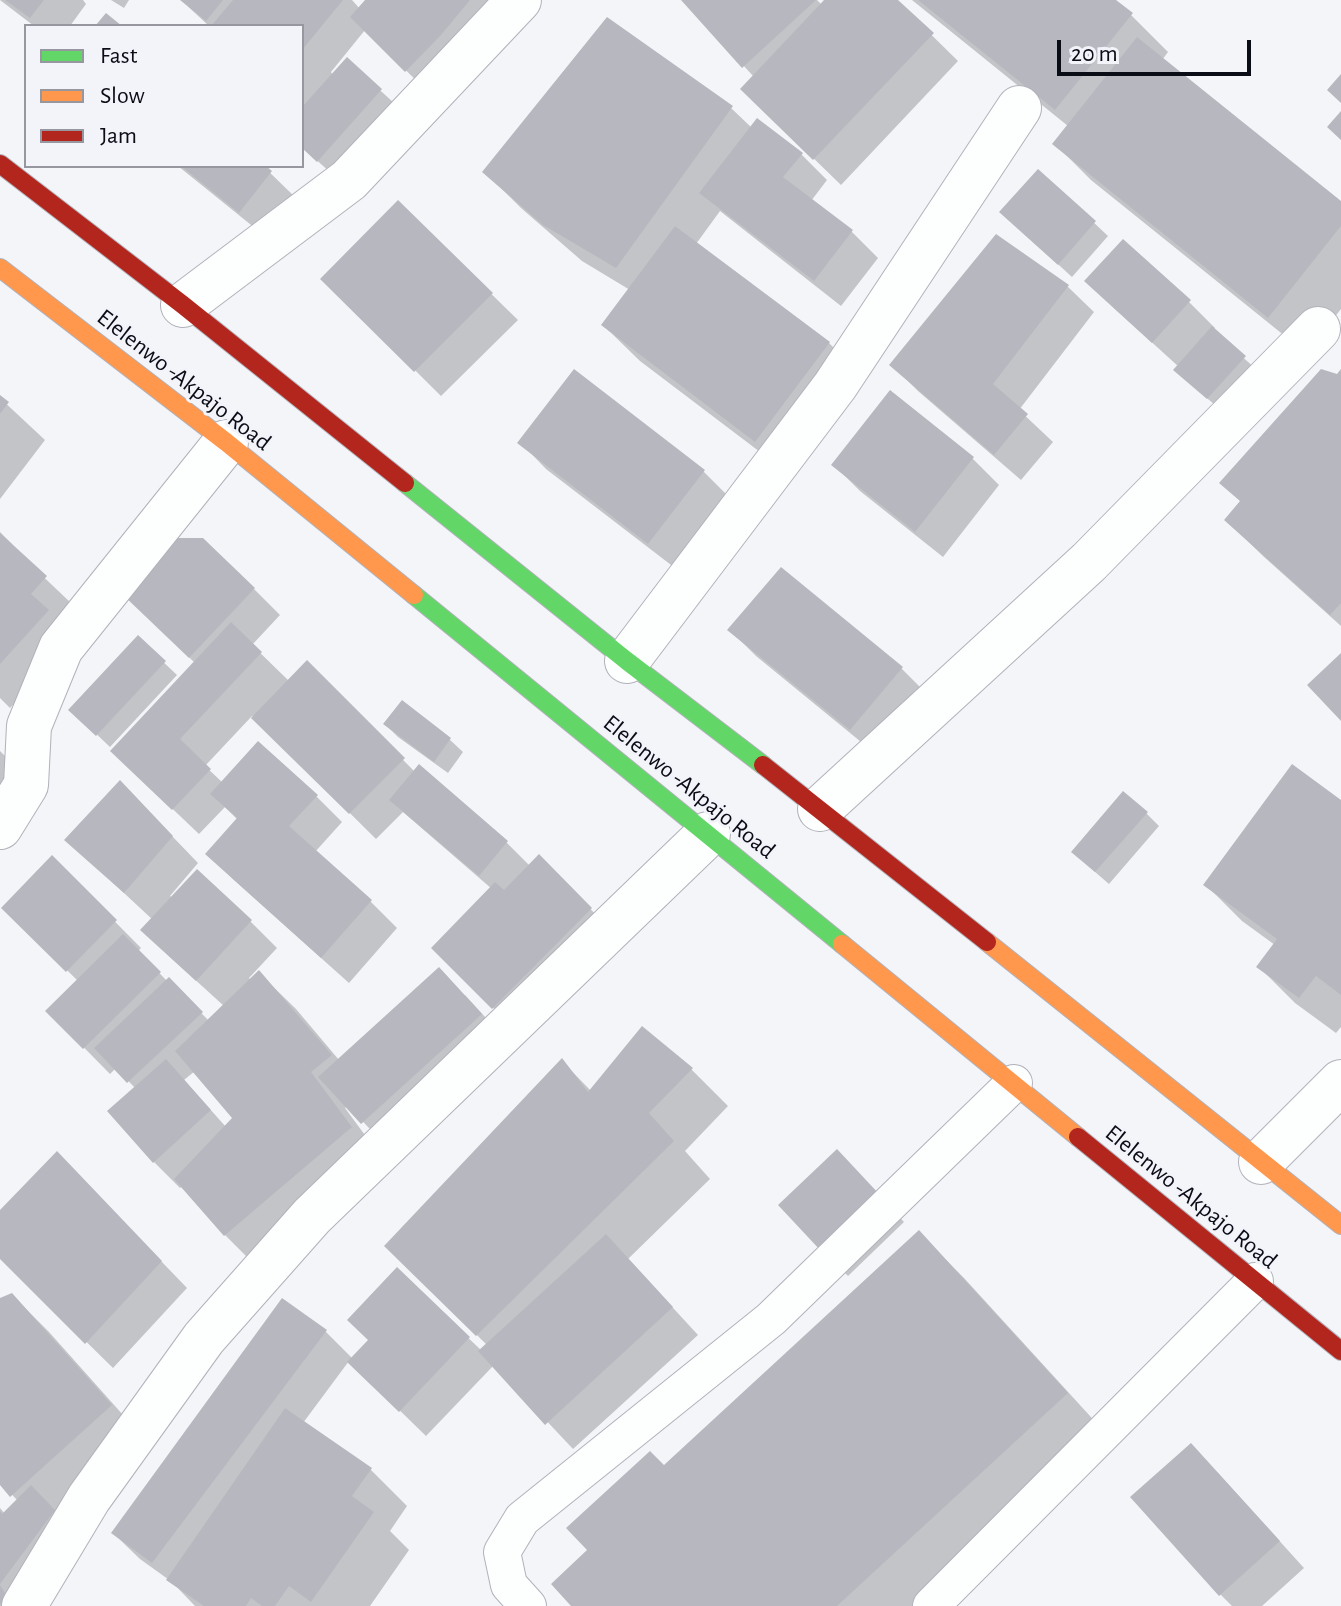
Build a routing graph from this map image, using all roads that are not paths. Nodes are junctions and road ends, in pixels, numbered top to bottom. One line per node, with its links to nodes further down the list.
1 (519, 0): 5 (street)
2 (1019, 108): 8 (street)
3 (0, 164): 5 (main road)
4 (0, 268): 7 (main road, Elelenwo -Akpajo Road)
5 (183, 305): 8 (main road)
6 (1318, 329): 9 (street)
7 (226, 442): 10 (street); 11 (main road, Elelenwo -Akpajo Road)
8 (627, 661): 9 (main road)
9 (820, 809): 14 (main road)
10 (0, 827)
11 (708, 834): 13 (main road, Elelenwo -Akpajo Road); 18 (street)
12 (1341, 1082): 14 (street)
13 (1014, 1083): 16 (main road, Elelenwo -Akpajo Road); 19 (lane)
14 (1261, 1162): 15 (main road)
15 (1341, 1225)
16 (1255, 1281): 17 (main road, Elelenwo -Akpajo Road); 20 (lane)
17 (1341, 1351)
18 (24, 1606)
19 (528, 1606)
20 (931, 1606)

